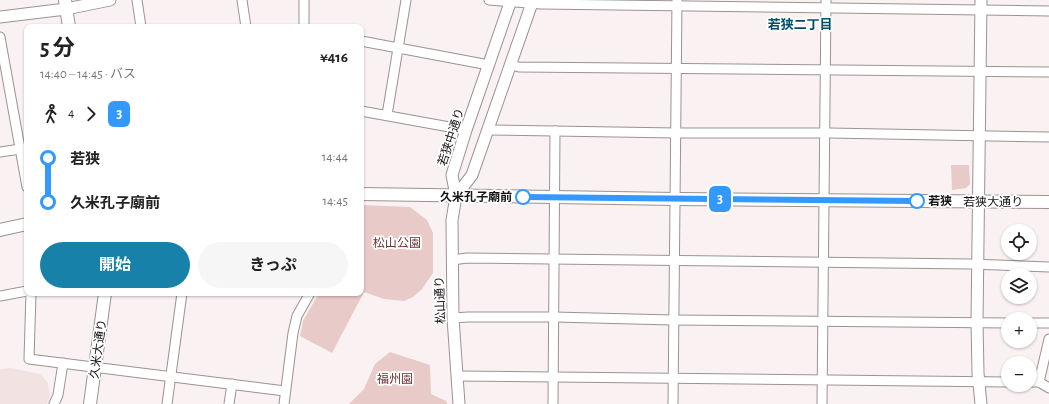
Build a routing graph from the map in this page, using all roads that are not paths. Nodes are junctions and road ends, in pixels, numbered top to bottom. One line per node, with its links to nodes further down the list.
1 (110, 0): 10 (street)
2 (137, 0): 16 (street)
3 (242, 0): 17 (street)
4 (304, 0): 18 (street)
5 (406, 0): 21 (street)
6 (489, 0): 7 (street)
7 (510, 1): 8 (street); 22 (street, 若狭中通り)
8 (532, 2): 9 (street); 23 (street)
9 (677, 3): 11 (street); 24 (street)
10 (66, 4): 14 (street); 15 (main road)
11 (826, 4): 12 (street); 25 (street)
12 (981, 5): 13 (street); 26 (street)
13 (1049, 11)
14 (0, 17)
15 (69, 24)
16 (141, 24)
17 (246, 24)
18 (304, 24)
19 (0, 37): 28 (street)
20 (364, 41): 21 (street)
21 (398, 47): 22 (street); 30 (street)
22 (489, 65): 31 (street, 若狭中通り)
23 (511, 65): 24 (street); 32 (street)
24 (677, 68): 25 (street); 34 (street)
25 (826, 69): 26 (street); 35 (street)
26 (981, 71): 27 (street); 36 (street)
27 (1049, 72)
28 (4, 84): 38 (street)
29 (364, 111): 30 (street)
30 (388, 115): 31 (street)
31 (466, 130): 41 (street, 若狭中通り)
32 (487, 130): 33 (street); 41 (street)
33 (556, 131): 34 (street); 42 (street)
34 (676, 133): 35 (street); 43 (street)
35 (825, 133): 36 (street); 44 (street)
36 (979, 136): 37 (street); 45 (street)
37 (1049, 137)
38 (23, 148): 39 (street)
39 (0, 152)
40 (364, 194): 41 (main road, 若狭大通り)
41 (456, 196): 42 (main road, 若狭大通り); 50 (street, 松山通り)
42 (555, 197): 43 (main road, 若狭大通り); 49 (street)
43 (676, 199): 44 (main road, 若狭大通り); 51 (street)
44 (824, 200): 45 (main road, 若狭大通り); 52 (street)
45 (979, 202): 46 (main road, 若狭大通り); 53 (street)
46 (1049, 202)
47 (24, 225): 48 (main road)
48 (0, 230)
49 (555, 259): 50 (street); 51 (street); 61 (street)
50 (452, 260): 62 (street, 松山通り)
51 (674, 260): 52 (street); 63 (street)
52 (824, 262): 53 (street); 64 (street)
53 (978, 265): 54 (street); 65 (street)
54 (1049, 267)
55 (24, 292): 56 (street)
56 (0, 296)
57 (31, 296): 70 (street)
58 (106, 296): 71 (main road, 久米大通り)
59 (182, 296): 75 (street)
60 (308, 296): 83 (street)
61 (554, 317): 62 (street); 63 (street); 74 (street)
62 (453, 318): 73 (street, 松山通り)
63 (673, 320): 64 (street); 76 (street)
64 (823, 322): 65 (street); 77 (street)
65 (977, 322): 66 (street); 78 (street)
66 (1001, 322)
67 (1037, 323): 68 (street)
68 (1049, 323)
69 (1049, 339): 72 (street)
70 (63, 364): 71 (street); 84 (street)
71 (95, 367): 75 (street); 85 (main road, 久米大通り)
72 (1037, 373)
73 (457, 376): 74 (street); 89 (street, 松山通り)
74 (553, 376): 76 (street); 90 (street)
75 (170, 378): 81 (street); 86 (street)
76 (673, 378): 77 (street); 91 (street)
77 (822, 380): 78 (street); 92 (street)
78 (978, 382): 79 (street); 93 (street)
79 (1001, 382)
80 (1037, 383): 82 (street)
81 (232, 384): 83 (street); 87 (street)
82 (1049, 388)
83 (285, 391): 88 (street)
84 (54, 404)
85 (90, 404)
86 (167, 404)
87 (229, 404)
88 (284, 404)
89 (459, 404)
90 (553, 404)
91 (673, 404)
92 (822, 404)
93 (980, 404)

